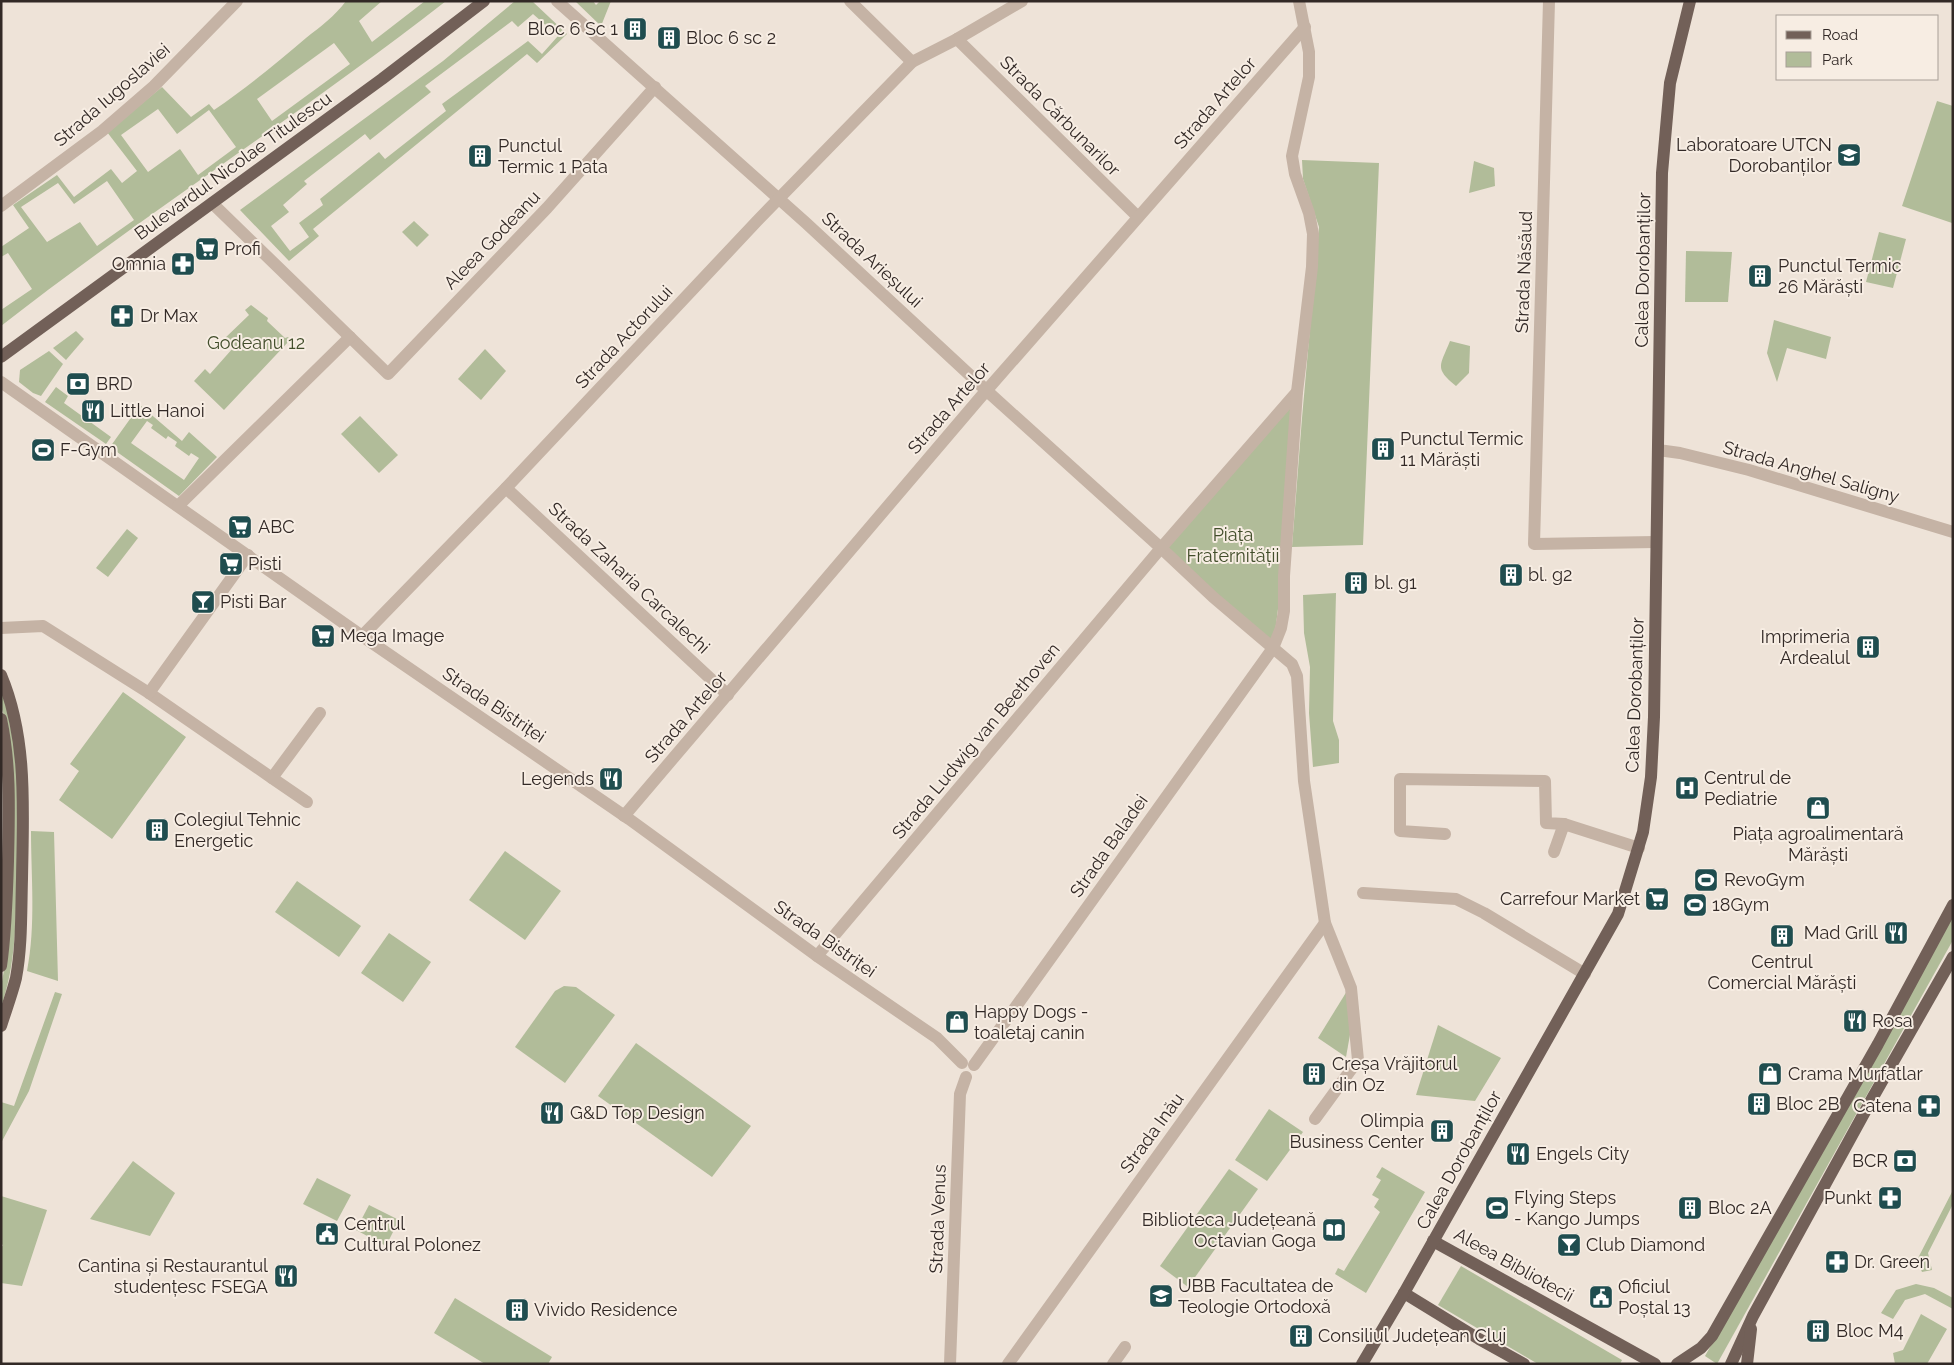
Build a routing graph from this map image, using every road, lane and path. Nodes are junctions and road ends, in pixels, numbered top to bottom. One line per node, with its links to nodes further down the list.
1 (237, 1): 15 (street, Strada Iugoslaviei)
2 (484, 1): 14 (main road, Bulevardul Nicolae Titulescu)
3 (557, 1): 12 (street, Strada Arieșului)
4 (850, 1): 11 (street)
5 (1022, 1): 10 (street, Strada Actorului)
6 (1299, 1): 9 (street)
7 (1549, 1): 26 (street, Strada Năsăud)
8 (1690, 1): 22 (main road, Calea Dorobanților)
9 (1305, 27): 16 (street, Strada Artelor); 21 (street)
10 (957, 39): 11 (street, Strada Actorului); 16 (street, Strada Cărbunarilor)
11 (912, 62): 13 (street, Strada Actorului)
12 (654, 87): 13 (street, Strada Arieșului); 17 (street, Aleea Godeanu)
13 (779, 198): 20 (street, Strada Arieșului); 23 (street, Strada Actorului)
14 (212, 203): 17 (street, Aleea Godeanu); 18 (main road, Bulevardul Nicolae Titulescu)
15 (1, 206)
16 (1138, 217): 20 (street, Strada Artelor)
17 (350, 337): 24 (street)
18 (1, 357)
19 (1, 382): 24 (street, Strada Bistriței)
20 (987, 391): 27 (street, Strada Arieșului); 34 (street, Strada Artelor)
21 (1296, 392): 27 (street); 31 (street)
22 (1658, 450): 25 (street, Strada Anghel Saligny); 26 (main road, Calea Dorobanților)
23 (506, 488): 30 (street, Strada Actorului); 34 (street, Strada Zaharia Carcalechi)
24 (178, 506): 28 (street, Strada Bistriței)
25 (1953, 532)
26 (1655, 542): 42 (main road, Calea Dorobanților)
27 (1161, 548): 31 (street); 47 (street, Strada Ludwig van Beethoven)
28 (248, 555): 30 (street, Strada Bistriței); 33 (street)
29 (1, 628): 33 (street)
30 (362, 636): 39 (street, Strada Bistriței)
31 (1273, 648): 46 (street); 52 (street, Strada Baladei)
32 (1, 675): 51 (main road)
33 (149, 693): 37 (street)
34 (728, 695): 39 (street, Strada Artelor)
35 (320, 713): 37 (street)
36 (1, 719): 49 (main road)
37 (272, 778): 38 (street)
38 (306, 802)
39 (624, 816): 47 (street, Strada Bistriței)
40 (1564, 824): 41 (street); 42 (street); 43 (street)
41 (1446, 834)
42 (1639, 848): 50 (main road, Calea Dorobanților)
43 (1554, 852)
44 (1362, 893): 50 (street)
45 (1953, 905): 65 (main road)
46 (1325, 923): 54 (street); 60 (street, Strada Inău)
47 (817, 956): 52 (street, Strada Bistriței)
48 (1953, 957): 57 (main road)
49 (1, 966)
50 (1585, 974): 55 (main road, Calea Dorobanților)
51 (1, 1026)
52 (968, 1064): 53 (street, Strada Baladei)
53 (966, 1077): 59 (street, Strada Venus)
54 (1315, 1119)
55 (1433, 1241): 56 (main road, Calea Dorobanților); 64 (main road, Aleea Bibliotecii)
56 (1404, 1293): 62 (main road, Calea Dorobanților); 63 (main road)
57 (1754, 1316): 66 (main road); 67 (main road)
58 (1125, 1347): 61 (street)
59 (950, 1364)
60 (1008, 1364)
61 (1113, 1364)
62 (1362, 1364)
63 (1524, 1364)
64 (1656, 1364)
65 (1677, 1364)
66 (1731, 1364)
67 (1747, 1364)

